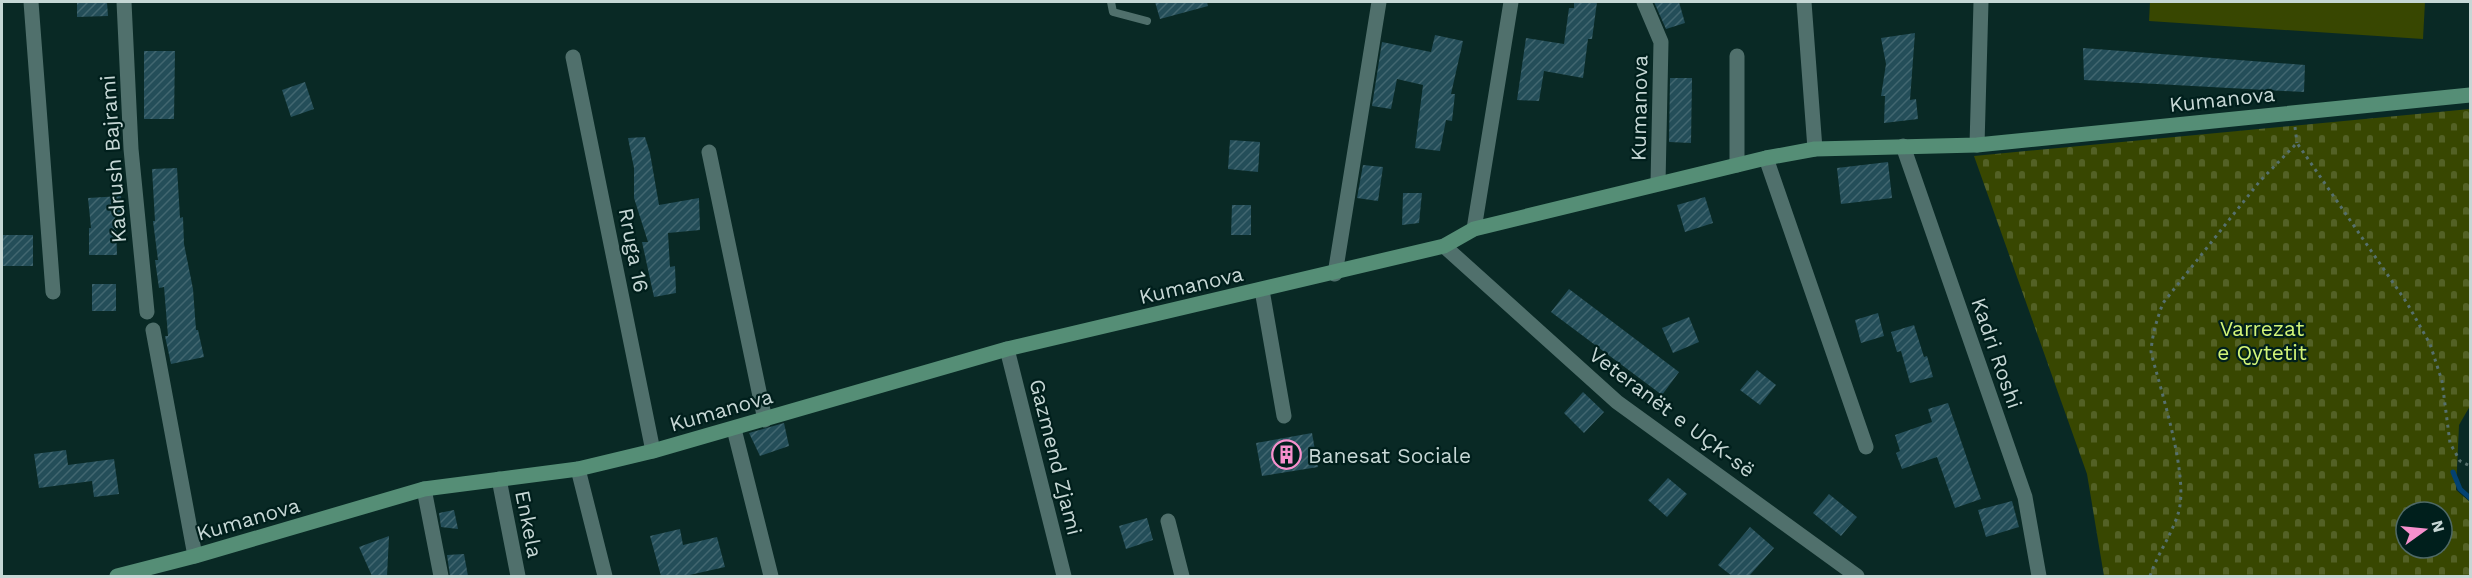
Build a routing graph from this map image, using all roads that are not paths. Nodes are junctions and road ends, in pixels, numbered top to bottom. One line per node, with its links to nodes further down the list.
1 (31, 2): 24 (street)
2 (124, 2): 25 (street, Kadrush Bajrami)
3 (1111, 2): 9 (lane)
4 (1379, 2): 22 (street)
5 (1511, 2): 20 (street)
6 (1644, 2): 19 (street, Kumanova)
7 (1804, 2): 15 (street)
8 (1981, 2): 14 (street)
9 (1147, 21)
10 (1737, 56): 18 (street)
11 (573, 57): 32 (street, Rruga 16)
12 (2470, 95): 14 (main road, Kumanova)
13 (1903, 146): 14 (main road, Kumanova); 15 (main road, Kumanova); 46 (street, Kadri Roshi)
14 (1977, 146)
15 (1815, 149): 17 (main road, Kumanova)
16 (709, 152): 29 (street)
17 (1766, 158): 18 (main road, Kumanova); 31 (street)
18 (1737, 165): 19 (main road, Kumanova)
19 (1658, 183): 20 (main road, Kumanova)
20 (1474, 229): 21 (main road, Kumanova)
21 (1444, 246): 22 (main road, Kumanova); 45 (street, Veteranët e UÇK-së)
22 (1335, 274): 23 (main road, Kumanova)
23 (1262, 290): 27 (main road, Kumanova); 28 (street)
24 (52, 292)
25 (147, 312)
26 (153, 330): 37 (street)
27 (1007, 349): 29 (main road, Kumanova); 43 (street, Gazmend Zjami)
28 (1284, 416)
29 (765, 420): 30 (main road, Kumanova)
30 (734, 429): 32 (main road, Kumanova); 42 (street)
31 (1866, 447)
32 (653, 451): 33 (main road, Kumanova)
33 (578, 469): 34 (main road, Kumanova); 41 (street)
34 (499, 479): 35 (main road, Kumanova); 40 (street, Enkela)
35 (424, 489): 37 (main road, Kumanova); 39 (street)
36 (1167, 521): 44 (street)
37 (195, 556): 38 (main road, Kumanova)
38 (117, 576)
39 (441, 576)
40 (518, 576)
41 (605, 576)
42 (771, 576)
43 (1064, 576)
44 (1182, 576)
45 (1857, 576)
46 (2038, 576)

